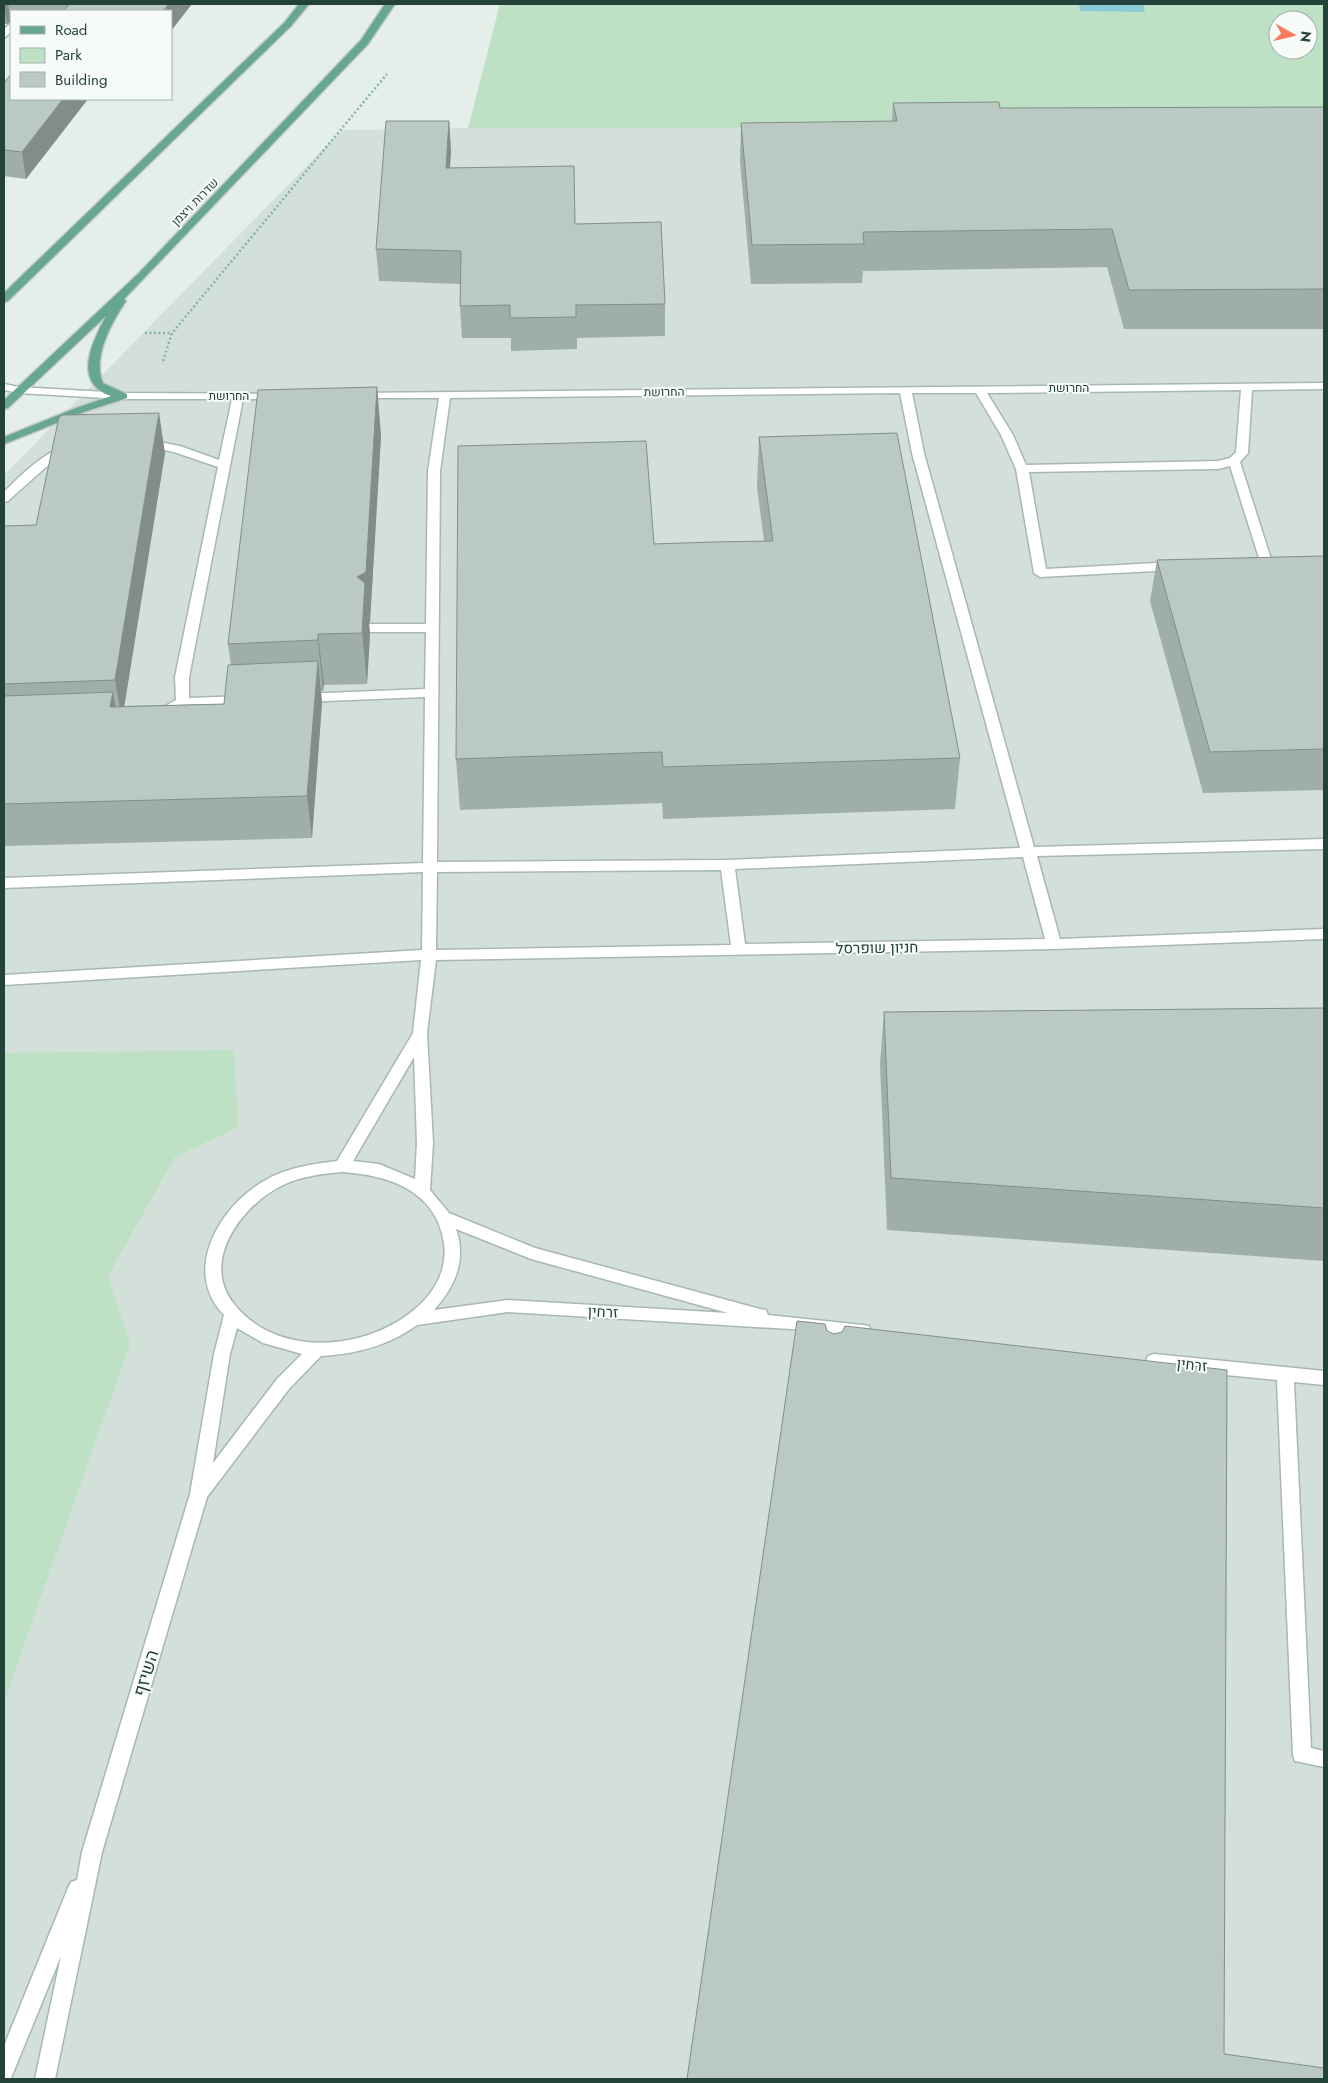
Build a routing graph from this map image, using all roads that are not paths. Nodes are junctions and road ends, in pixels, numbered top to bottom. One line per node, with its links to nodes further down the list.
1 (304, 4): 4 (main road)
2 (390, 4): 3 (main road, שדרות ויצמן)
3 (142, 276): 10 (main road, שדרות ויצמן); 12 (main road)
4 (4, 299)
5 (1248, 386): 6 (street, החרושת); 8 (street, החרושת); 20 (street)
6 (1324, 386)
7 (4, 387): 10 (street, החרושת)
8 (979, 388): 9 (street, החרושת); 22 (street)
9 (904, 389): 11 (street, החרושת); 34 (street)
10 (19, 390): 12 (street, החרושת); 16 (main road, שדרות ויצמן)
11 (445, 395): 15 (street, החרושת); 27 (street)
12 (123, 396): 13 (street, החרושת); 17 (main road)
13 (238, 396): 14 (street, החרושת); 21 (street)
14 (287, 396)
15 (347, 396)
16 (4, 406)
17 (4, 441)
18 (129, 443): 21 (street)
19 (82, 448): 23 (street)
20 (1234, 461): 22 (street); 24 (street)
21 (224, 465): 31 (street)
22 (1022, 469): 25 (street)
23 (4, 498)
24 (1236, 563)
25 (1187, 566)
26 (370, 628): 27 (street)
27 (432, 628): 28 (street)
28 (432, 694): 29 (street); 36 (street)
29 (283, 699)
30 (253, 700): 31 (street)
31 (183, 702): 32 (street)
32 (149, 719)
33 (1324, 844): 34 (street)
34 (1028, 852): 35 (street); 39 (street)
35 (727, 865): 36 (street); 40 (street)
36 (430, 867): 37 (street); 41 (street)
37 (4, 883)
38 (1324, 934): 39 (street, חניון שופרסל)
39 (1054, 944): 40 (street, חניון שופרסל)
40 (740, 951): 41 (street, חניון שופרסל)
41 (429, 955): 42 (street, חניון שופרסל); 43 (street)
42 (4, 980)
43 (420, 1032): 44 (street); 45 (street)
44 (342, 1166): 45 (street); 47 (street)
45 (422, 1192): 46 (street)
46 (444, 1217): 48 (street); 49 (street, זרחין)
47 (232, 1316): 53 (street); 57 (street, השיזף)
48 (416, 1319): 49 (street, זרחין); 53 (street)
49 (791, 1324): 50 (street, זרחין)
50 (839, 1329): 51 (street, זרחין); 52 (street)
51 (879, 1333)
52 (837, 1346)
53 (318, 1349): 57 (street, השיזף)
54 (1136, 1360): 55 (street, זרחין)
55 (1285, 1375): 56 (street, זרחין); 58 (street)
56 (1324, 1378)
57 (199, 1494): 59 (street, השיזף)
58 (1324, 1759)
59 (92, 1852): 60 (street, השיזף); 61 (street, השיזף)
60 (4, 2071)
61 (45, 2079)

